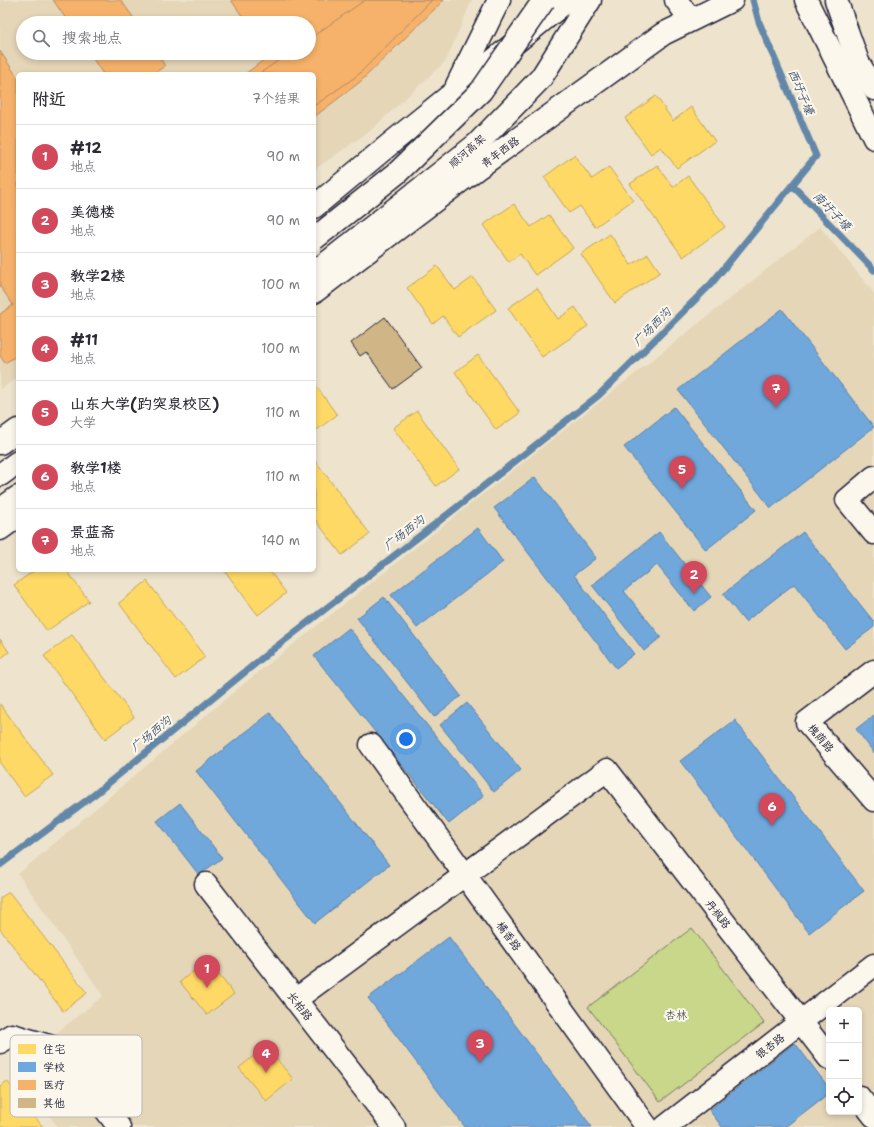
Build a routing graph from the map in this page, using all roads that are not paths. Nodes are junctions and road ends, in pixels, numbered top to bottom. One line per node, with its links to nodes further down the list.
1 (499, 0): 11 (main road)
2 (544, 0): 14 (main road, bridge)
3 (568, 0): 11 (main road)
4 (590, 0): 15 (main road, 顺河高架)
5 (676, 0): 9 (main road)
6 (732, 0): 9 (main road, 青年西路)
7 (806, 0): 12 (main road)
8 (836, 0): 10 (main road)
9 (691, 20): 16 (main road, 青年西路)
10 (874, 89)
11 (454, 92): 13 (main road)
12 (874, 138)
13 (316, 205)
14 (316, 237)
15 (316, 271)
16 (316, 290)
17 (16, 431): 18 (main road)
18 (0, 443)
19 (16, 463): 20 (main road)
20 (0, 475)
21 (874, 477): 26 (main road)
22 (16, 498): 23 (main road)
23 (0, 510)
24 (16, 517): 25 (main road)
25 (0, 529)
26 (874, 533)
27 (874, 671): 29 (main road, 槐荫路)
28 (371, 745): 30 (main road, 橘香路)
29 (874, 800)
30 (465, 875): 33 (main road); 34 (main road, 丹枫路); 43 (main road, 橘香路)
31 (206, 884): 33 (main road, 长柏路)
32 (874, 966): 34 (main road, 银杏路)
33 (296, 1000): 42 (main road, 长柏路)
34 (801, 1022): 37 (main road, 丹枫路); 44 (main road, 银杏路)
35 (10, 1036): 36 (main road)
36 (0, 1042)
37 (826, 1054)
38 (862, 1101): 39 (main road)
39 (874, 1116)
40 (111, 1117): 41 (main road)
41 (119, 1127)
42 (394, 1127)
43 (647, 1127)
44 (665, 1127)

